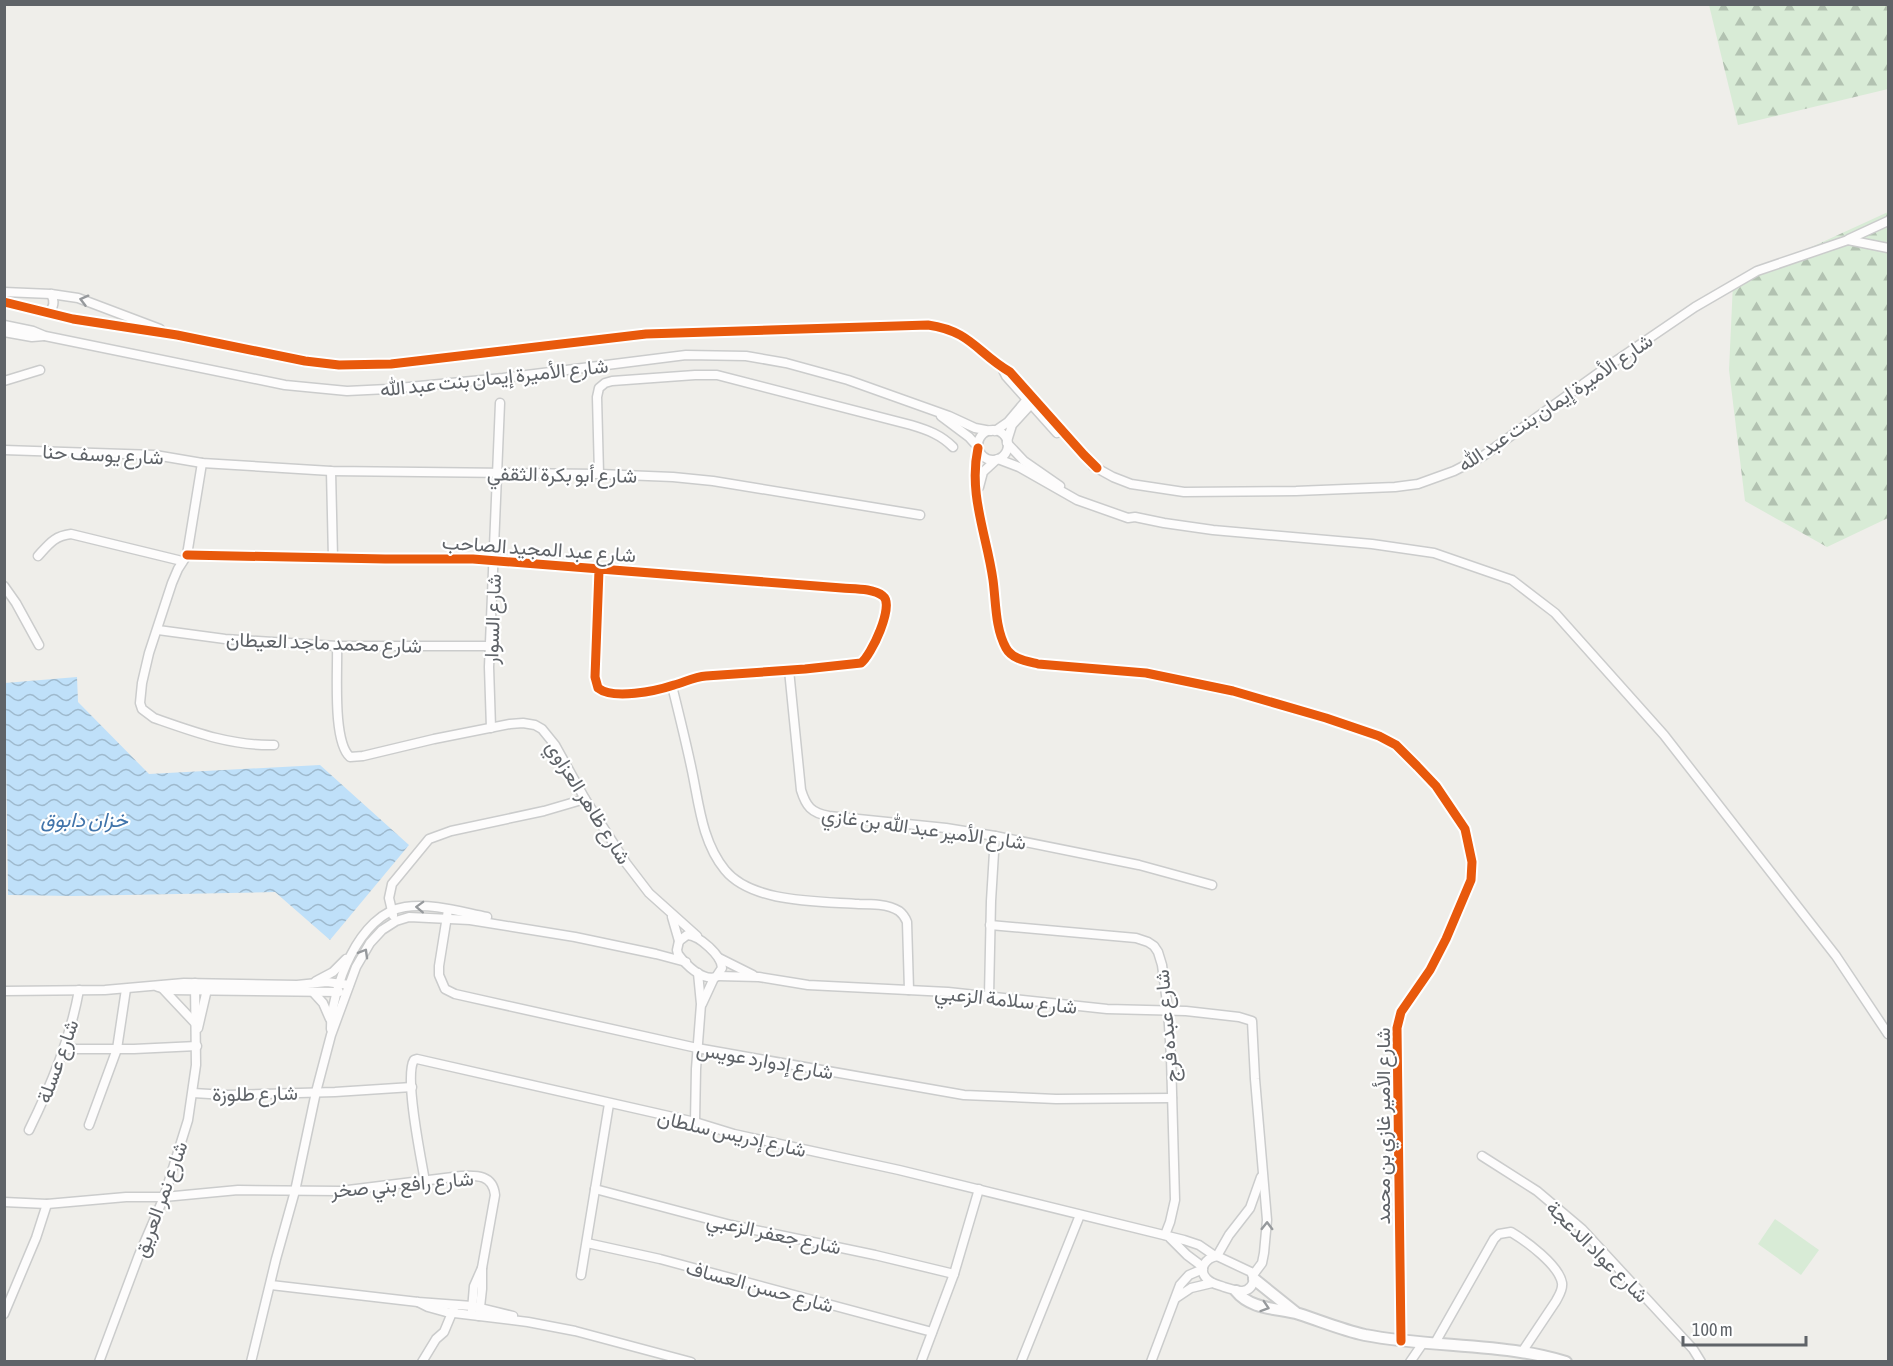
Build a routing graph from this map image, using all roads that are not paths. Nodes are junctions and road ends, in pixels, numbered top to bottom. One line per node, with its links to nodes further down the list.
1 (1888, 220): 2 (street, شارع الأميرة إيمان بنت عبد الله)
2 (1848, 240): 3 (street); 16 (street, شارع الأميرة إيمان بنت عبد الله)
3 (1888, 248)
4 (4, 292): 5 (street)
5 (51, 294): 7 (street, one-way to 5); 8 (street)
6 (4, 302): 8 (street)
7 (113, 310): 9 (street); 12 (street)
8 (48, 313): 9 (street)
9 (110, 324): 12 (street)
10 (4, 325): 13 (street, شارع الأميرة إيمان بنت عبد الله)
11 (4, 332): 13 (street, شارع الأميرة إيمان بنت عبد الله)
12 (177, 335): 16 (street, شارع الأميرة إيمان بنت عبد الله)
13 (45, 336): 18 (street, شارع الأميرة إيمان بنت عبد الله)
14 (39, 370): 15 (street)
15 (4, 381)
16 (1031, 399): 19 (street); 20 (street)
17 (500, 403): 27 (street, شارع السوار)
18 (939, 413): 19 (street, شارع الأميرة إيمان بنت عبد الله); 22 (street, شارع الأميرة إيمان بنت عبد الله)
19 (993, 431): 20 (street); 22 (street)
20 (1007, 442): 24 (street); 31 (street)
21 (953, 447): 28 (street, شارع الأميرة إيمان بنت عبد الله)
22 (978, 448): 24 (street); 29 (street)
23 (4, 450): 25 (street, شارع يوسف حنا)
24 (997, 460): 29 (street); 31 (street)
25 (202, 463): 26 (street, شارع أبو بكرة الثقفي); 33 (street)
26 (331, 471): 27 (street, شارع أبو بكرة الثقفي); 34 (street)
27 (498, 473): 28 (street, شارع أبو بكرة الثقفي); 35 (street, شارع السوار)
28 (599, 474): 30 (street, شارع أبو بكرة الثقفي)
29 (978, 512): 118 (street, شارع الأمير غازي بن محمد)
30 (920, 515)
31 (1135, 517): 79 (street)
32 (38, 556): 33 (street, شارع عبد المجيد الصاحب)
33 (185, 558): 34 (street, شارع عبد المجيد الصاحب); 38 (street)
34 (333, 558): 35 (street, شارع عبد المجيد الصاحب)
35 (494, 560): 36 (street, شارع عبد المجيد الصاحب); 41 (street, شارع السوار)
36 (599, 570): 42 (street, شارع عبد المجيد الصاحب); 43 (street)
37 (4, 586): 39 (street)
38 (158, 630): 40 (street, شارع محمد ماجد العيطان); 45 (street)
39 (39, 645)
40 (338, 646): 41 (street, شارع محمد ماجد العيطان); 44 (street, شارع ظاهر العزاوي)
41 (490, 646): 44 (street, شارع السوار)
42 (789, 670): 43 (street); 47 (street, شارع الأمير عبد الله بن غازي)
43 (672, 686): 71 (street)
44 (491, 728): 46 (street, شارع ظاهر العزاوي)
45 (274, 745)
46 (585, 799): 49 (street); 51 (street, شارع ظاهر العزاوي)
47 (995, 836): 48 (street, شارع الأمير عبد الله بن غازي); 53 (street)
48 (1212, 885)
49 (391, 910): 50 (street, one-way to 49); 52 (street); 56 (street)
50 (448, 914): 52 (street); 57 (street); 82 (street, شارع إدوارد عويس)
51 (671, 914): 54 (street, شارع ظاهر العزاوي); 55 (street, شارع ظاهر العزاوي)
52 (396, 921): 67 (street, one-way to 52)
53 (990, 925): 73 (street); 75 (street, شارع عبده فرج)
54 (697, 936): 55 (street); 58 (street, شارع ظاهر العزاوي)
55 (678, 943): 57 (street); 59 (street, شارع ظاهر العزاوي)
56 (354, 950): 66 (street); 67 (street)
57 (656, 954): 59 (street)
58 (719, 958): 61 (street); 62 (street, شارع سلامة الزعبي)
59 (686, 962): 60 (street)
60 (698, 973): 61 (street, شارع سلامة الزعبي); 74 (street)
61 (716, 977): 62 (street, شارع سلامة الزعبي); 74 (street)
62 (759, 977): 71 (street, شارع سلامة الزعبي)
63 (154, 986): 64 (street); 68 (street); 69 (street)
64 (195, 987): 65 (street); 69 (street); 77 (street, شارع نمر العريق)
65 (208, 987): 66 (street); 77 (street, شارع نمر العريق)
66 (312, 988): 67 (street); 76 (street)
67 (342, 988): 76 (street); 78 (street)
68 (126, 989): 70 (street); 83 (street)
69 (163, 989): 77 (street)
70 (79, 990): 72 (street); 81 (street, شارع عسلة)
71 (909, 990): 73 (street, شارع سلامة الزعبي)
72 (4, 991)
73 (989, 996): 75 (street, شارع سلامة الزعبي)
74 (701, 1004): 82 (street)
75 (1168, 1011): 87 (street, شارع عبده فرج); 93 (street, شارع سلامة الزعبي)
76 (331, 1021): 78 (street)
77 (196, 1027): 80 (street, شارع نمر العريق)
78 (331, 1035): 85 (street)
79 (1888, 1035)
80 (197, 1046): 83 (street); 86 (street, شارع نمر العريق)
81 (64, 1048): 83 (street); 91 (street, شارع عسلة)
82 (697, 1048): 87 (street, شارع إدوارد عويس); 89 (street)
83 (117, 1049): 90 (street)
84 (412, 1087): 85 (street, شارع طلوزة); 88 (street, شارع إدريس سلطان); 94 (street, شارع إدريس سلطان)
85 (316, 1092): 86 (street, شارع طلوزة); 97 (street)
86 (193, 1093): 98 (street, شارع نمر العريق)
87 (1172, 1098): 102 (street, شارع عبده فرج)
88 (609, 1104): 89 (street, شارع إدريس سلطان); 95 (street)
89 (695, 1122): 96 (street, شارع إدريس سلطان)
90 (89, 1125)
91 (29, 1130)
92 (1482, 1156): 131 (street, شارع عواد الدعجة)
93 (1263, 1174): 104 (street); 108 (street, one-way to 93)
94 (425, 1181): 97 (street, شارع رافع بني صخر); 114 (street, شارع رافع بني صخر)
95 (595, 1189): 103 (street); 106 (street, شارع جعفر الزعبي)
96 (979, 1189): 101 (street, شارع إدريس سلطان); 106 (street)
97 (295, 1191): 98 (street, شارع رافع بني صخر); 110 (street)
98 (164, 1197): 100 (street, شارع رافع بني صخر); 122 (street, شارع نمر العريق)
99 (4, 1202): 100 (street, شارع رافع بني صخر)
100 (47, 1204): 115 (street)
101 (1080, 1215): 102 (street, شارع إدريس سلطان); 127 (street)
102 (1167, 1236): 104 (street, شارع إدريس سلطان); 105 (street)
103 (587, 1243): 107 (street); 117 (street, شارع حسن العساف)
104 (1216, 1256): 105 (street); 108 (street, شارع إدريس سلطان)
105 (1203, 1268): 109 (street); 112 (street)
106 (954, 1274): 117 (street)
107 (581, 1275)
108 (1254, 1277): 111 (street); 116 (street)
109 (1212, 1282): 111 (street); 112 (street)
110 (270, 1285): 113 (street); 123 (street)
111 (1236, 1291): 116 (street, one-way to 116)
112 (1173, 1300): 128 (street)
113 (451, 1308): 114 (street); 124 (street)
114 (476, 1311): 125 (street)
115 (4, 1314)
116 (1297, 1314): 118 (street)
117 (932, 1332): 126 (street)
118 (1401, 1341): 119 (street)
119 (1423, 1343): 120 (street); 129 (street)
120 (1435, 1343): 121 (street); 121 (street)
121 (1522, 1352): 130 (street)
122 (99, 1362)
123 (251, 1362)
124 (422, 1362)
125 (691, 1362)
126 (921, 1362)
127 (1022, 1362)
128 (1151, 1362)
129 (1410, 1362)
130 (1566, 1362)
131 (1701, 1362)

